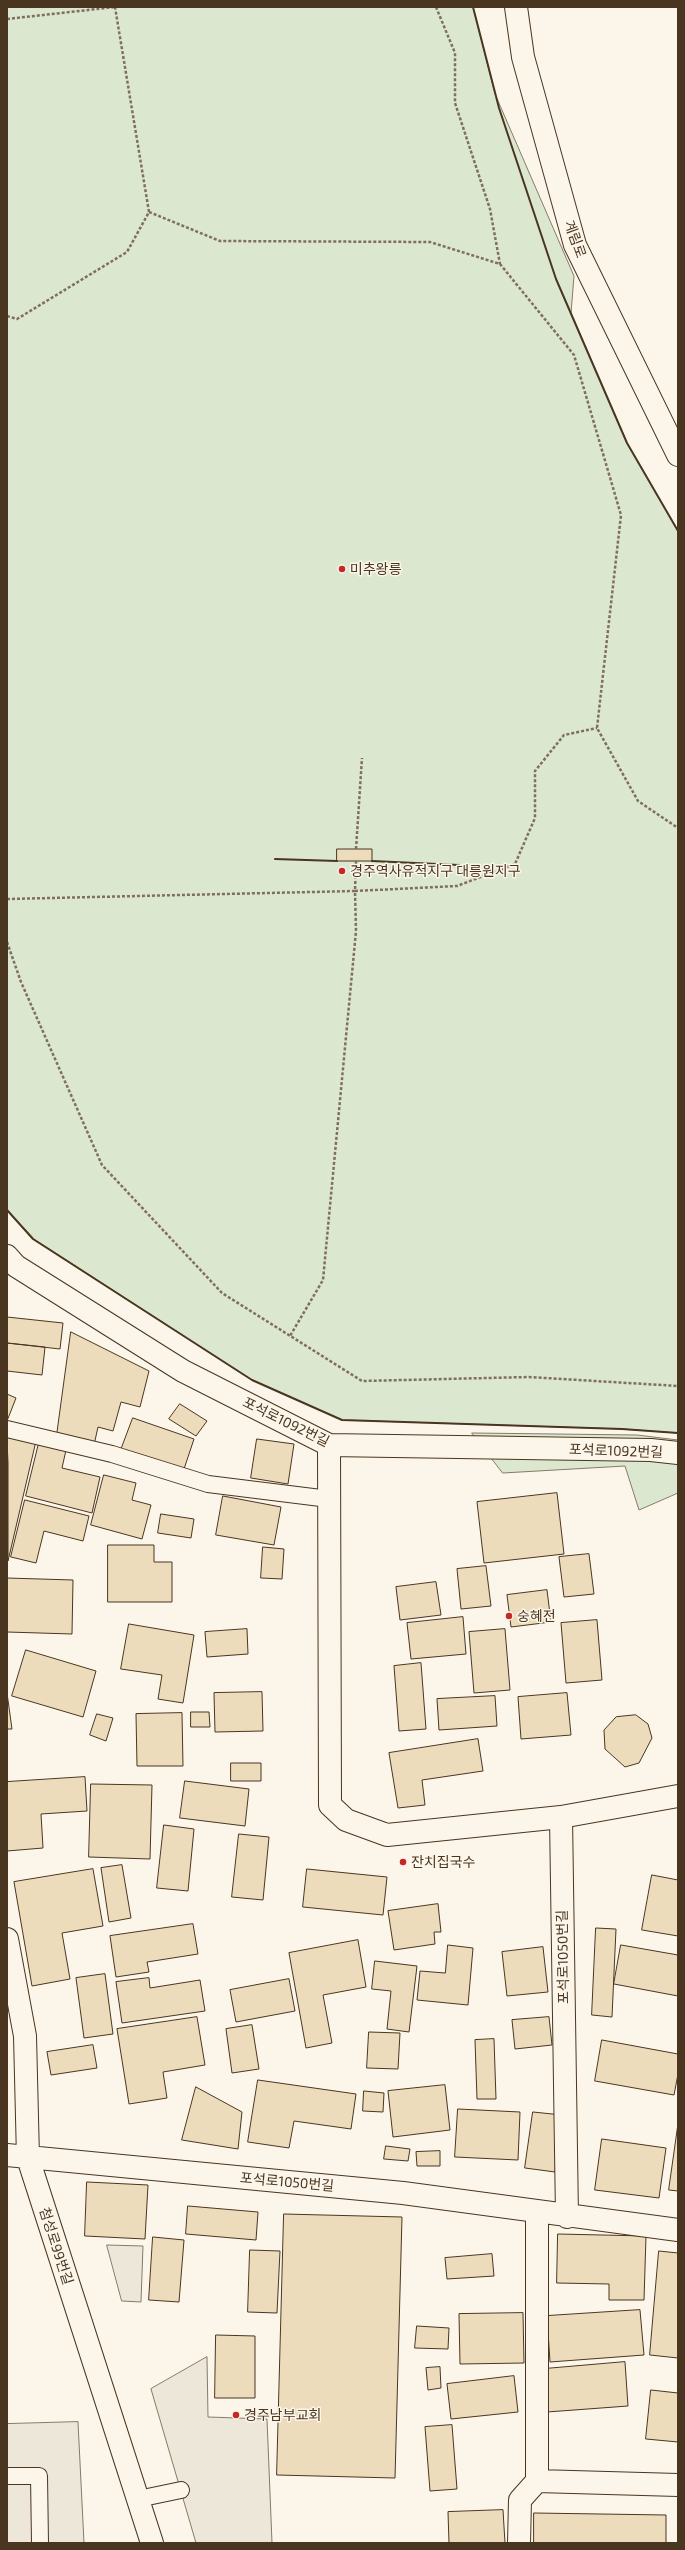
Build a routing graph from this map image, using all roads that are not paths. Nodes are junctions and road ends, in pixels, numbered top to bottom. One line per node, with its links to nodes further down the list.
1 (516, 7): 2 (street, 계림로)
2 (678, 455)
3 (10, 1267): 5 (street, 포석로1092번길)
4 (7, 1429): 7 (lane)
5 (329, 1446): 6 (street, 포석로1092번길); 7 (street)
6 (678, 1453)
7 (329, 1499): 9 (street)
8 (678, 1796): 9 (street)
9 (561, 1817): 13 (street, 포석로1050번길)
10 (7, 1939): 11 (street, 첨성로99번길)
11 (18, 2157): 12 (street, 포석로1050번길); 19 (street, 첨성로99번길)
12 (537, 2211): 13 (street, 포석로1050번길); 16 (street)
13 (567, 2216): 14 (street, 포석로1050번길)
14 (678, 2230)
15 (7, 2476): 20 (lane)
16 (537, 2481): 17 (street); 22 (street)
17 (678, 2485)
18 (181, 2490): 19 (lane)
19 (138, 2499): 21 (street, 첨성로99번길)
20 (40, 2543)
21 (152, 2543)
22 (519, 2543)

